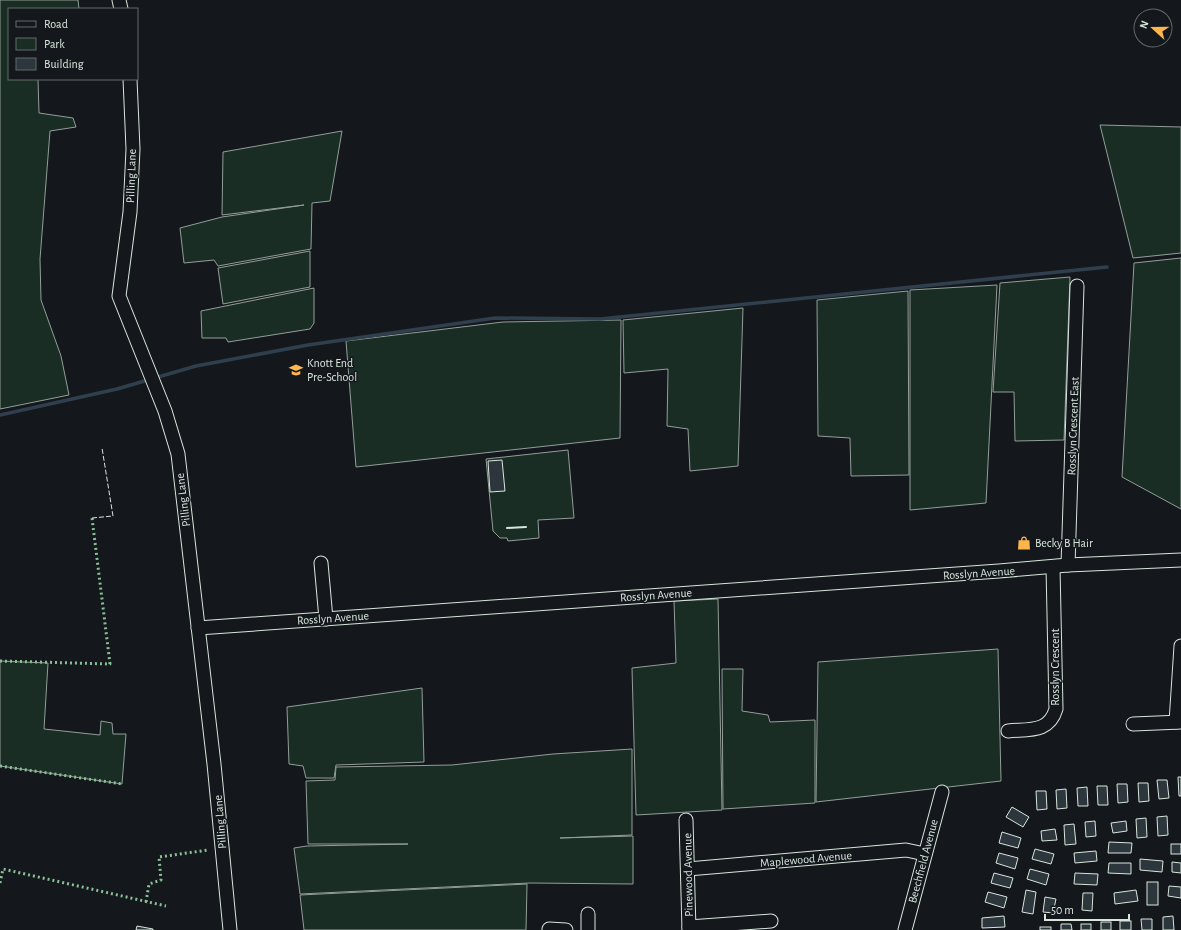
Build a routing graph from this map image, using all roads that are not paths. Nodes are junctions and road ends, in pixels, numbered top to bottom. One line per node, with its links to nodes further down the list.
1 (130, 80): 8 (street, Pilling Lane)
2 (1077, 286): 5 (street, Rosslyn Crescent East)
3 (1181, 560): 5 (street, Rosslyn Avenue)
4 (321, 563): 7 (street)
5 (1068, 565): 6 (street, Rosslyn Avenue)
6 (1053, 567): 7 (street, Rosslyn Avenue); 12 (street, Rosslyn Crescent)
7 (326, 619): 8 (street, Rosslyn Avenue)
8 (198, 628): 22 (street, Pilling Lane)
9 (1181, 646): 10 (street)
10 (1178, 722): 11 (street)
11 (1133, 724)
12 (1008, 731)
13 (942, 792): 15 (street, Beechfield Avenue)
14 (686, 820): 16 (street, Pinewood Avenue)
15 (925, 854): 16 (street, Maplewood Avenue); 25 (street, Beechfield Avenue)
16 (688, 868): 21 (street, Pinewood Avenue)
17 (588, 914): 24 (street)
18 (771, 921): 19 (street)
19 (732, 927): 21 (street)
20 (549, 929): 23 (street)
21 (689, 929)
22 (230, 930)
23 (566, 930)
24 (588, 930)
25 (905, 930)

